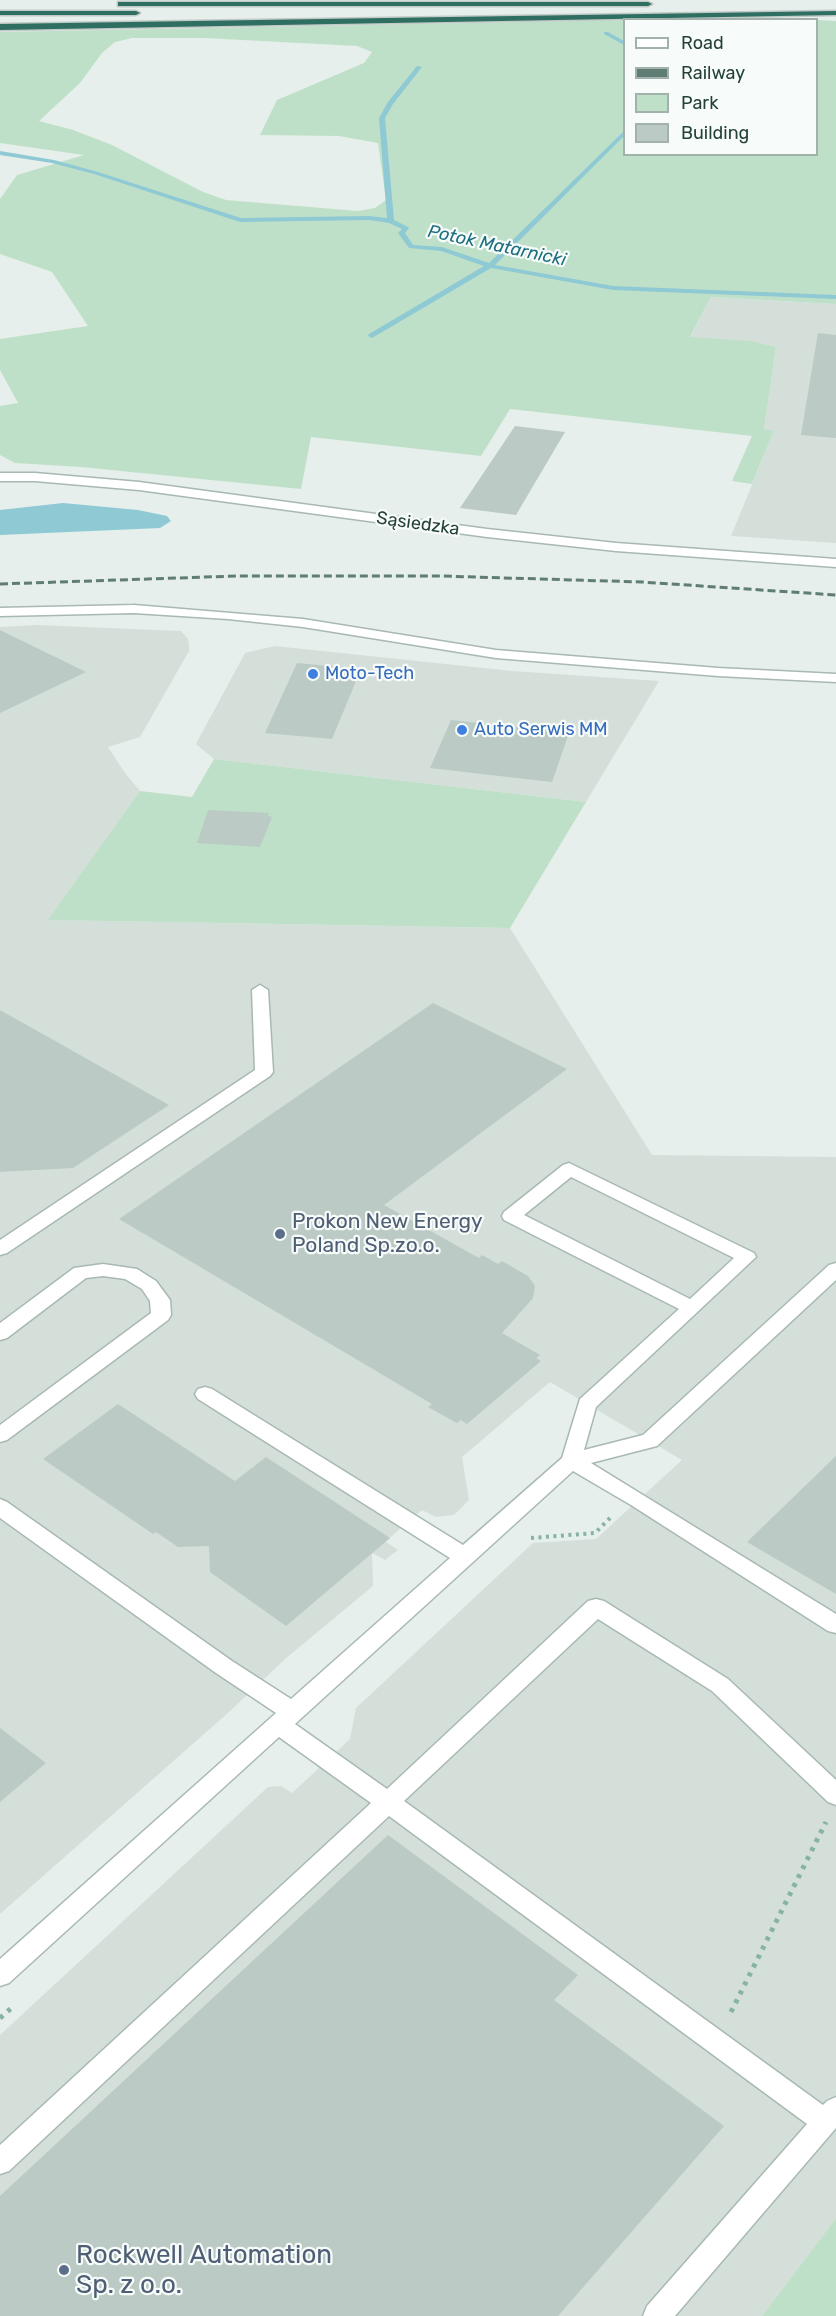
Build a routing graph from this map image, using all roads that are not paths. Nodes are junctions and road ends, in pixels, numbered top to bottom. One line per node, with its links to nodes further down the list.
1 (0, 4): 2 (highway)
2 (657, 4)
3 (764, 4): 4 (highway)
4 (836, 4)
5 (0, 13): 6 (highway)
6 (836, 13): 7 (highway)
7 (0, 27)
8 (0, 477): 9 (street, Sąsiedzka)
9 (836, 564)
10 (0, 612): 11 (street)
11 (836, 678)
12 (260, 990): 13 (street)
13 (0, 1249)
14 (836, 1269): 19 (street)
15 (692, 1308): 15 (street); 19 (street)
16 (0, 1333): 18 (street)
17 (205, 1394): 21 (street)
18 (0, 1435)
19 (571, 1461): 21 (street); 22 (street)
20 (0, 1507): 23 (street)
21 (464, 1556): 23 (street)
22 (836, 1625)
23 (284, 1718): 24 (street); 26 (street)
24 (388, 1802): 25 (street); 27 (street); 28 (street)
25 (833, 1804)
26 (0, 1975)
27 (831, 2115): 29 (street)
28 (0, 2163)
29 (657, 2316)

